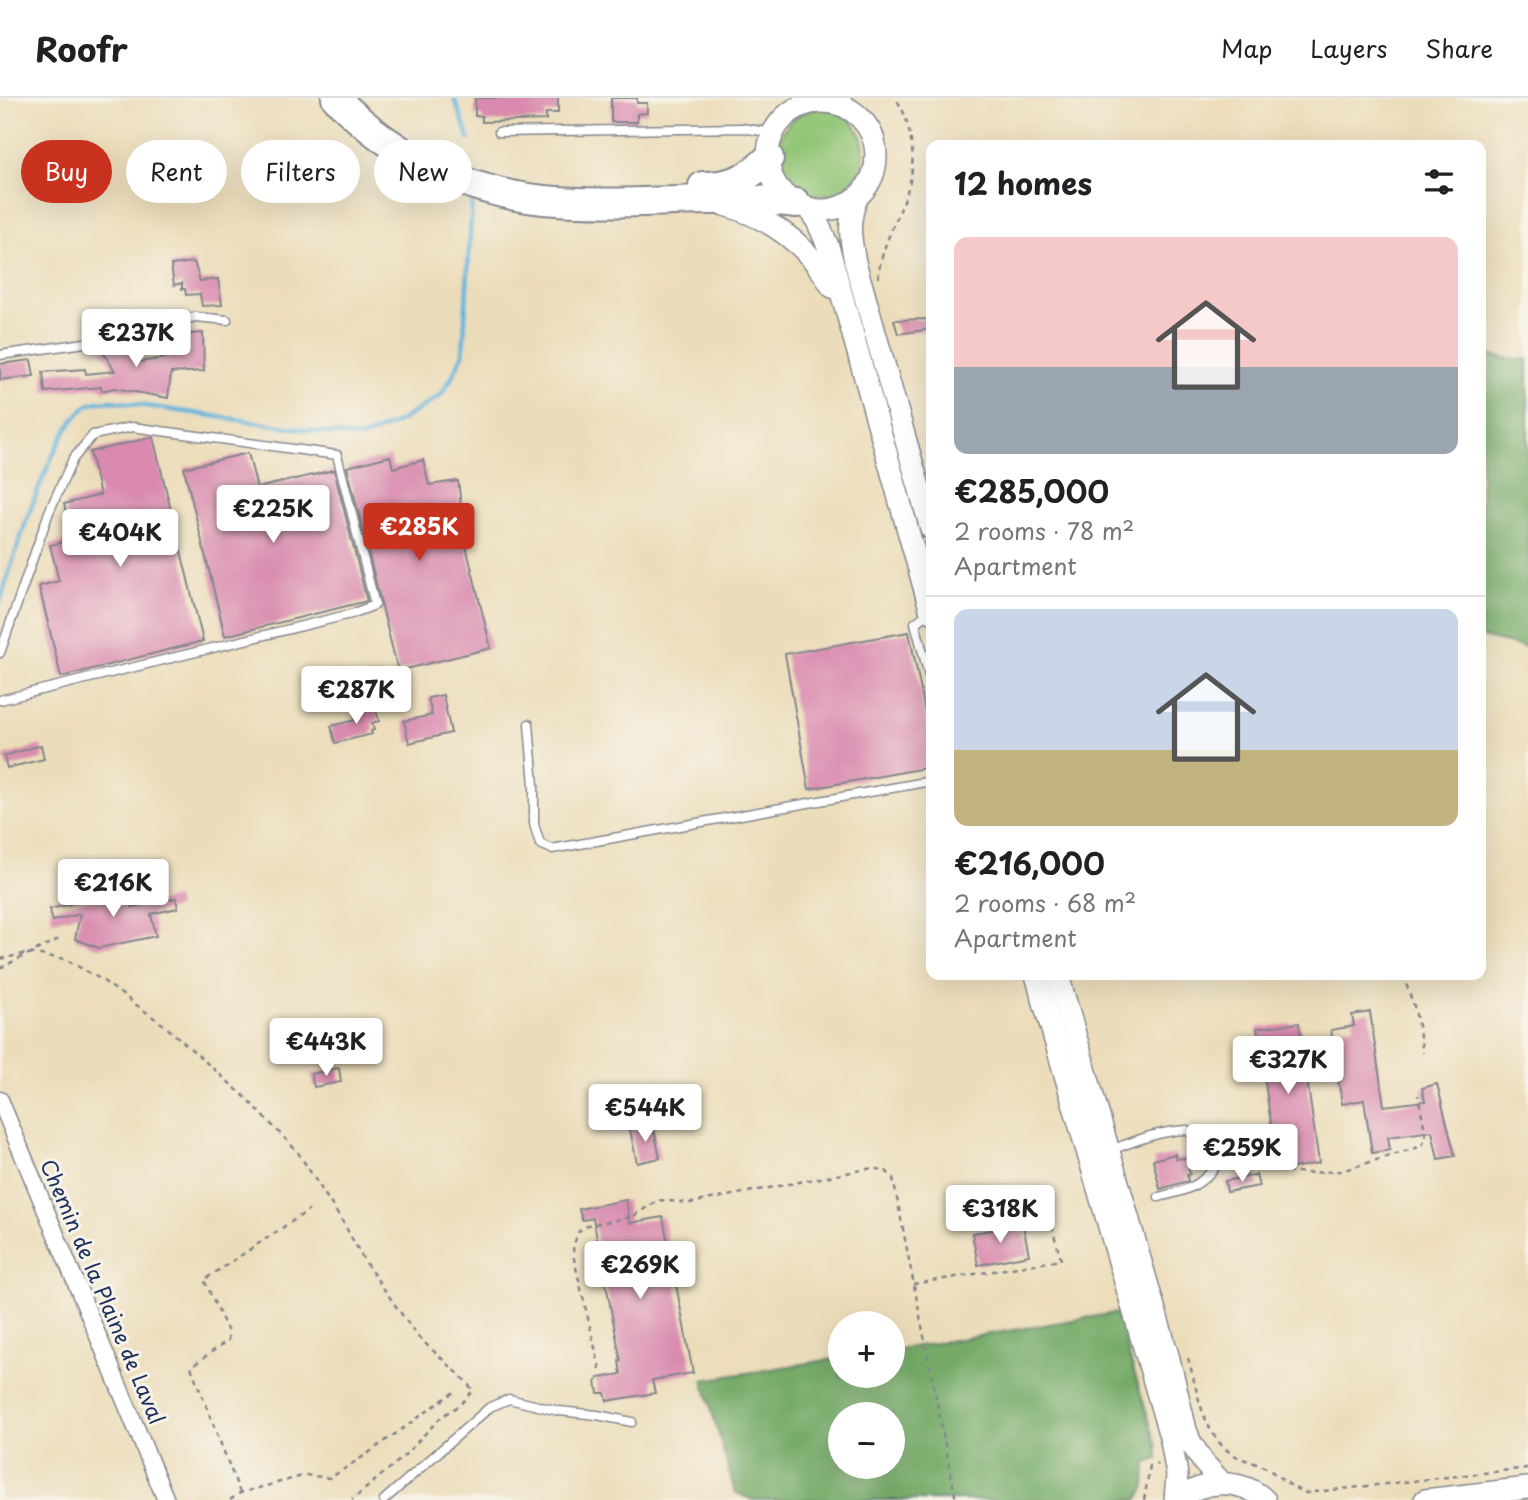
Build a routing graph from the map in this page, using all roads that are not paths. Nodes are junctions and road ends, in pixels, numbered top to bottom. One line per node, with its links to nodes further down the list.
1 (336, 98): 8 (highway)
2 (355, 98): 6 (highway)
3 (844, 103): 4 (main road); 7 (main road)
4 (791, 106): 6 (main road)
5 (499, 132): 6 (lane)
6 (771, 145): 9 (main road)
7 (858, 196): 9 (main road); 13 (main road)
8 (702, 200): 9 (highway); 11 (main road)
9 (801, 205): 11 (main road)
10 (227, 320): 12 (lane)
11 (849, 325): 14 (main road)
12 (0, 355)
13 (926, 511)
14 (926, 594)
15 (926, 615): 17 (lane)
16 (0, 653): 18 (lane)
17 (926, 664)
18 (0, 701)
19 (529, 724): 20 (lane)
20 (926, 782)
21 (1037, 980): 31 (main road)
22 (1059, 980): 24 (main road)
23 (0, 1100): 29 (street, Chemin de la Plaine de Laval)
24 (1109, 1152): 25 (lane); 27 (main road)
25 (1159, 1197)
26 (632, 1422): 30 (lane)
27 (1222, 1483): 31 (main road); 32 (main road)
28 (1528, 1488): 33 (main road)
29 (166, 1500)
30 (384, 1500)
31 (1176, 1500)
32 (1265, 1500)
33 (1425, 1500)

